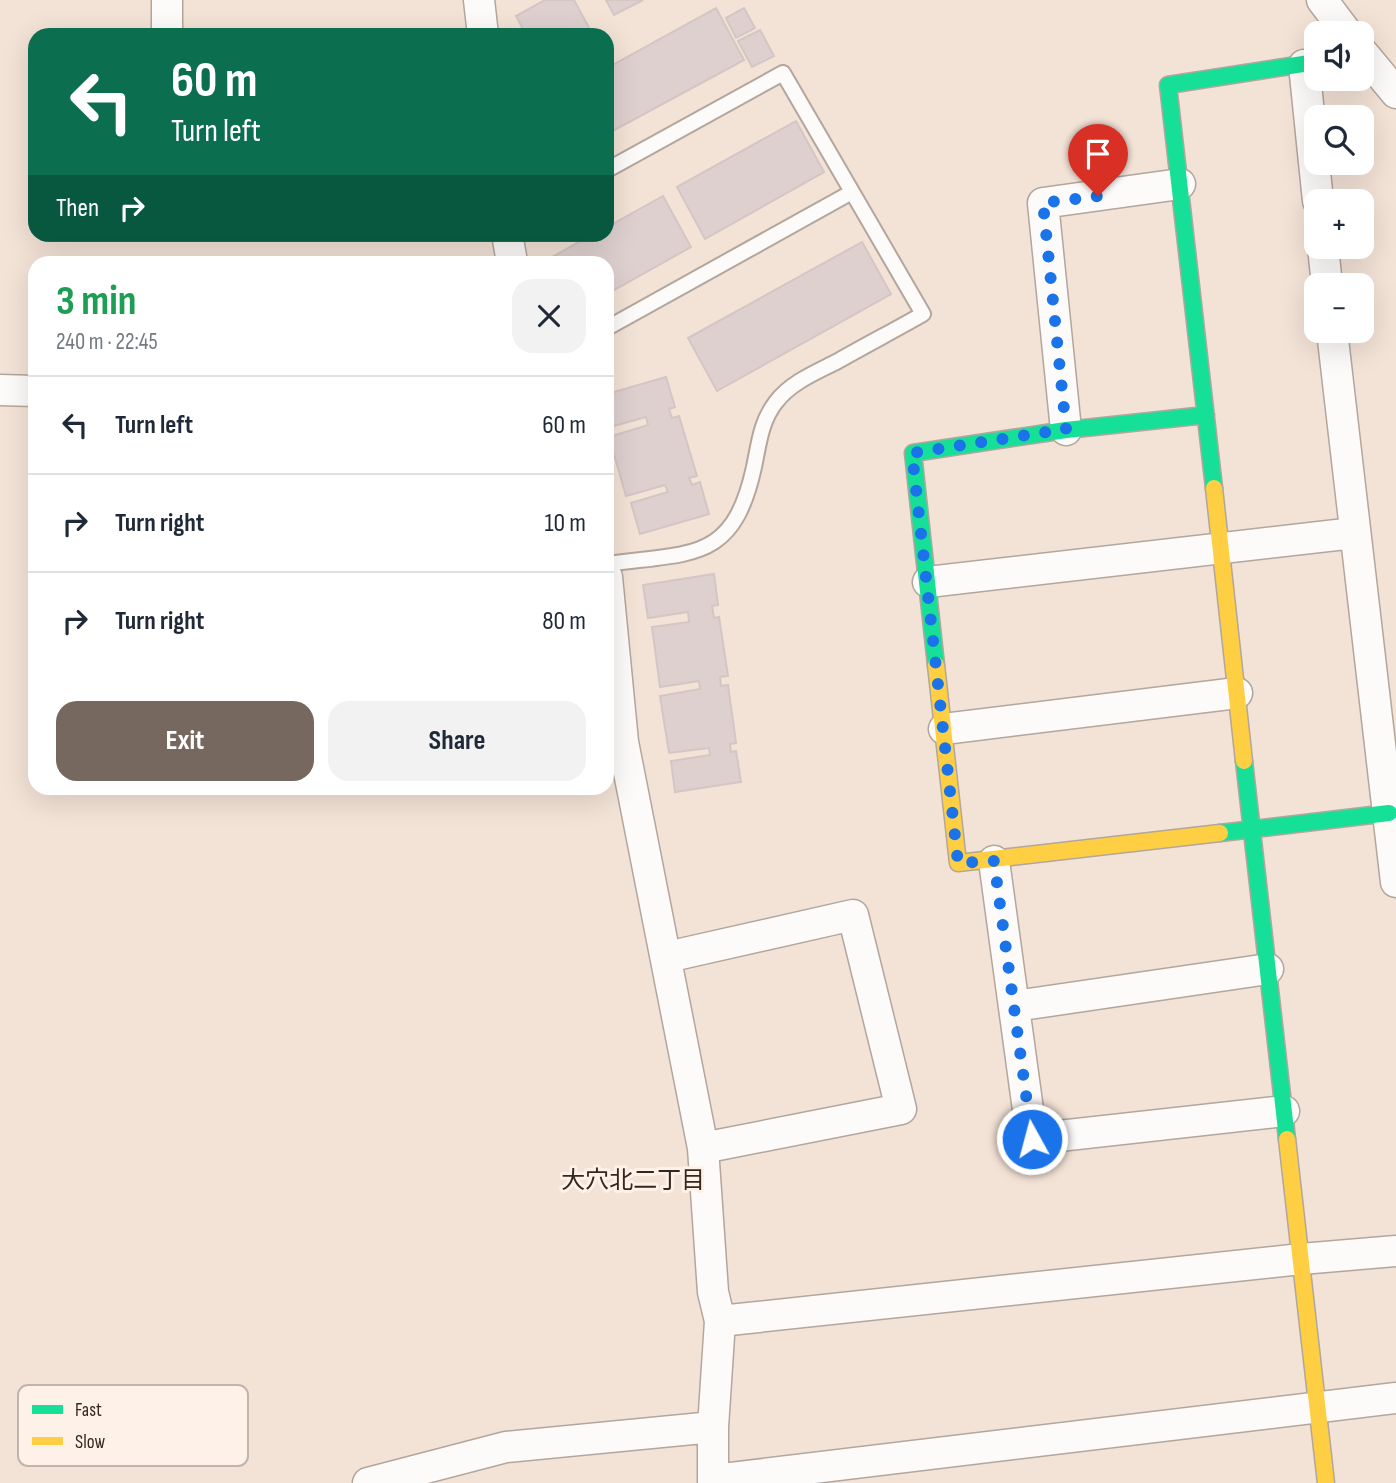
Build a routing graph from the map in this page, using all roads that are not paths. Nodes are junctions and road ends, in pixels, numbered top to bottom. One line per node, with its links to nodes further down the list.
1 (167, 0): 5 (street)
2 (479, 0): 6 (street)
3 (1322, 0): 4 (street)
4 (1338, 21)
5 (167, 28)
6 (482, 28)
7 (1304, 64): 12 (street)
8 (1374, 67): 10 (street)
9 (1312, 91): 13 (street)
10 (1396, 93)
11 (614, 166): 14 (lane)
12 (1180, 184): 19 (street); 20 (street)
13 (1317, 189)
14 (852, 192): 15 (lane); 23 (lane)
15 (614, 324)
16 (1333, 343): 21 (street)
17 (0, 390): 18 (street)
18 (28, 391)
19 (1206, 415): 20 (street); 22 (street)
20 (1066, 429): 24 (street)
21 (1354, 533): 22 (street); 28 (street)
22 (1221, 549): 24 (street); 26 (street)
23 (614, 563)
24 (928, 582): 27 (street)
25 (614, 645): 32 (street)
26 (1237, 693): 27 (street); 29 (street)
27 (944, 729): 30 (street)
28 (1389, 813): 29 (street); 31 (street)
29 (1252, 828): 30 (street); 33 (street)
30 (994, 861): 34 (street)
31 (1396, 882)
32 (667, 957): 36 (street); 36 (street)
33 (1268, 969): 34 (street); 35 (street)
34 (1015, 1006): 35 (street)
35 (1284, 1111): 38 (street)
36 (703, 1148): 39 (street)
37 (1396, 1251): 38 (street)
38 (1301, 1259): 39 (street); 41 (street)
39 (720, 1321): 42 (street)
40 (1396, 1398): 41 (street)
41 (1318, 1408): 43 (street); 45 (street)
42 (713, 1427): 43 (street); 44 (street)
43 (714, 1481)
44 (368, 1483)
45 (1326, 1483)

